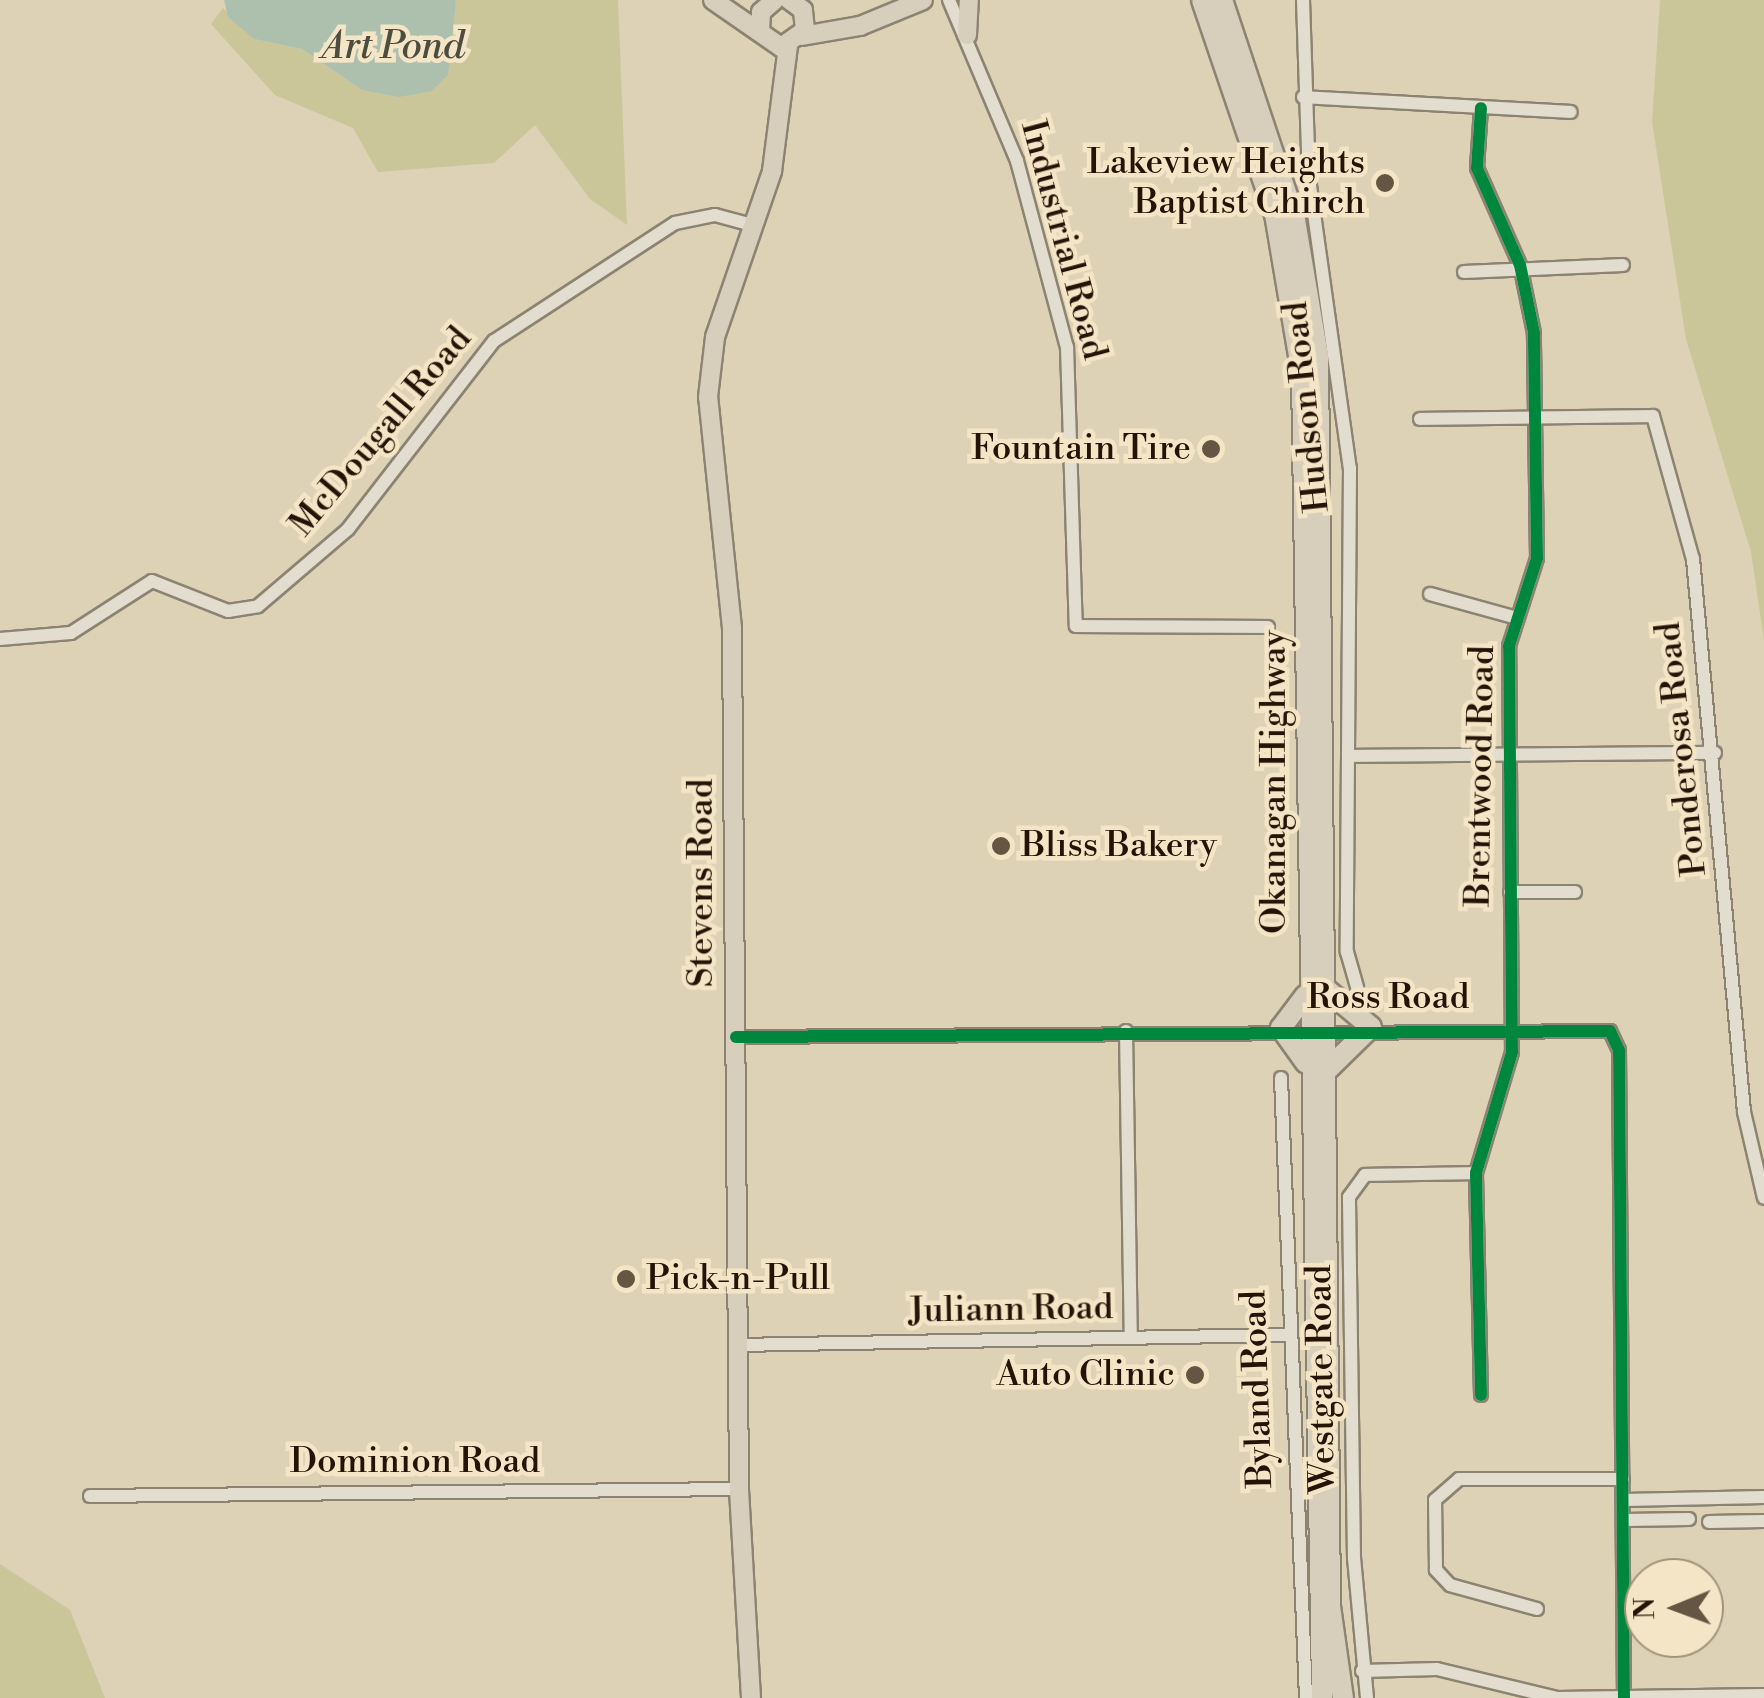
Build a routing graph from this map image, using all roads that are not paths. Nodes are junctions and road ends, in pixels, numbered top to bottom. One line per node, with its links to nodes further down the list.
1 (712, 0): 13 (main road)
2 (729, 0): 9 (main road)
3 (923, 0): 11 (main road)
4 (949, 0): 12 (street, Industrial Road)
5 (969, 0): 12 (main road)
6 (1202, 0): 33 (highway, Okanagan Highway)
7 (1222, 0): 33 (highway, Okanagan Highway)
8 (1303, 0): 14 (street, Hudson Road)
9 (770, 3): 13 (main road)
10 (797, 5): 11 (main road); 13 (main road)
11 (876, 19): 13 (main road)
12 (967, 35): 25 (street, Industrial Road)
13 (781, 40): 17 (main road, Stevens Road)
14 (1303, 97): 15 (street); 29 (street, Hudson Road)
15 (1481, 108): 16 (street); 18 (street, Brentwood Road)
16 (1571, 112)
17 (752, 225): 26 (street, McDougall Road); 39 (main road, Stevens Road)
18 (1520, 265): 19 (street); 20 (street); 22 (street, Brentwood Road)
19 (1623, 265)
20 (1464, 272)
21 (1420, 419): 22 (street)
22 (1534, 420): 24 (street, Brentwood Road); 27 (street, Ponderosa Road)
23 (1430, 594): 24 (street)
24 (1516, 618): 28 (street, Brentwood Road)
25 (1268, 626)
26 (0, 640)
27 (1715, 753): 28 (street); 43 (street, Ponderosa Road)
28 (1510, 754): 29 (street); 30 (street, Brentwood Road)
29 (1348, 756): 32 (street, Hudson Road)
30 (1510, 892): 31 (street); 37 (street, Brentwood Road)
31 (1575, 892)
32 (1357, 988)
33 (1317, 992): 34 (highway, Okanagan Highway); 35 (highway); 36 (highway)
34 (1317, 1027): 35 (street, Ross Road); 36 (street, Ross Road); 40 (highway, Okanagan Highway)
35 (1371, 1027): 37 (street, Ross Road); 40 (highway)
36 (1280, 1028): 38 (street, Ross Road); 40 (highway)
37 (1508, 1029): 42 (street, Brentwood Road); 48 (street, Ross Road)
38 (1126, 1031): 39 (street, Ross Road); 45 (street)
39 (736, 1037): 46 (main road, Stevens Road)
40 (1318, 1069): 62 (highway, Okanagan Highway); 63 (highway, Okanagan Highway)
41 (1282, 1078): 44 (street, Byland Road)
42 (1476, 1173): 47 (street, Brentwood Road); 58 (street, Westgate Road)
43 (1764, 1198)
44 (1285, 1335): 45 (street, Juliann Road); 61 (street, Byland Road)
45 (1131, 1338): 46 (street, Juliann Road)
46 (737, 1345): 49 (main road, Stevens Road)
47 (1481, 1395)
48 (1622, 1479): 52 (street, Ross Road); 57 (street)
49 (739, 1489): 50 (street, Dominion Road); 60 (main road, Stevens Road)
50 (90, 1496)
51 (1764, 1497): 52 (street)
52 (1624, 1500): 54 (street, Ross Road)
53 (1688, 1519): 54 (street)
54 (1624, 1520): 65 (street, Ross Road)
55 (1764, 1521): 56 (street)
56 (1709, 1522)
57 (1538, 1609)
58 (1362, 1671): 64 (street, Westgate Road); 65 (street)
59 (1764, 1695): 65 (street)
60 (752, 1698)
61 (1306, 1698)
62 (1322, 1698)
63 (1342, 1698)
64 (1366, 1698)
65 (1624, 1698)

